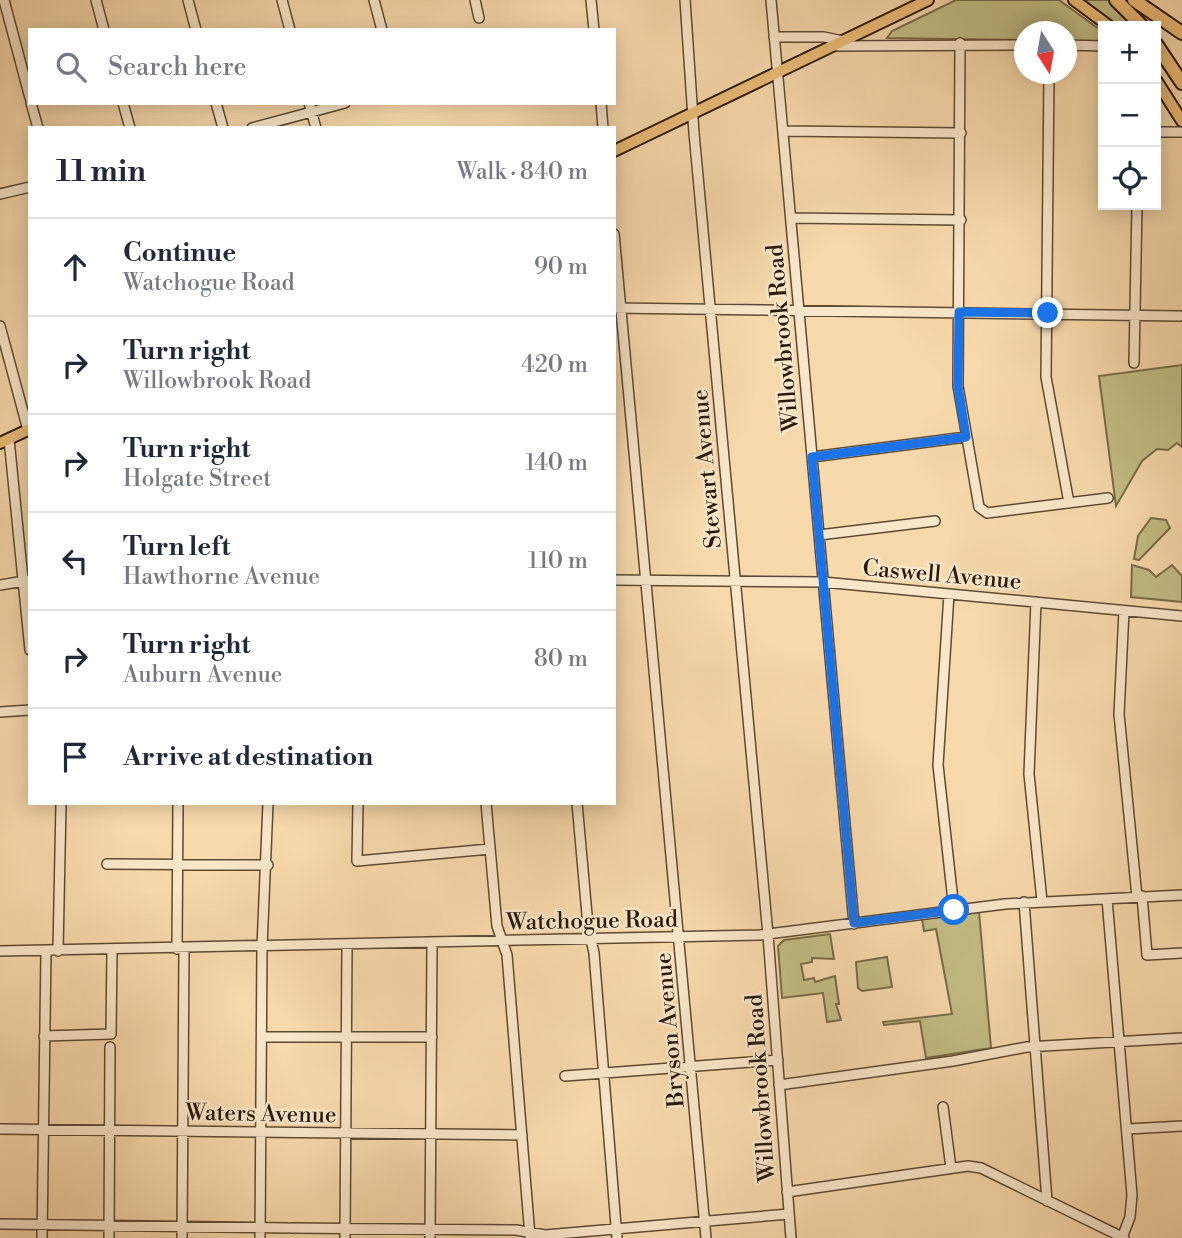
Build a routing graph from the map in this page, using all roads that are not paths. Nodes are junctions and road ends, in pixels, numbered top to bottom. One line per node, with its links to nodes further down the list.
1 (4, 0): 34 (street)
2 (96, 0): 17 (street)
3 (188, 0): 18 (street)
4 (282, 0): 19 (street)
5 (374, 0): 20 (street)
6 (475, 0): 14 (street)
7 (591, 0): 21 (street)
8 (685, 0): 41 (street, Stewart Avenue)
9 (771, 0): 23 (street, Willowbrook Road)
10 (928, 0): 25 (main road)
11 (1074, 0): 15 (main road)
12 (1116, 0): 16 (highway)
13 (1134, 0): 22 (highway)
14 (479, 18)
15 (1102, 21)
16 (1137, 21)
17 (103, 28)
18 (195, 28)
19 (289, 28)
20 (381, 28)
21 (594, 28)
22 (1182, 33)
23 (774, 37): 25 (street); 30 (street, Willowbrook Road)
24 (960, 43): 25 (street); 26 (street); 52 (street)
25 (841, 44): 30 (main road)
26 (1014, 44)
27 (1077, 46): 28 (street)
28 (1098, 46)
29 (1161, 52): 31 (highway)
30 (778, 74): 41 (main road); 49 (street, Willowbrook Road)
31 (1182, 83)
32 (1049, 84): 64 (street)
33 (1159, 84): 42 (main road)
34 (28, 90)
35 (32, 105): 43 (street)
36 (124, 105): 44 (street)
37 (217, 105): 45 (street)
38 (331, 105): 40 (street)
39 (601, 105): 48 (street)
40 (310, 108): 46 (street); 47 (street)
41 (694, 112): 53 (main road); 61 (street, Stewart Avenue)
42 (1182, 121)
43 (37, 126)
44 (129, 126)
45 (222, 126)
46 (258, 126)
47 (315, 126)
48 (603, 126)
49 (782, 131): 52 (street); 57 (street, Willowbrook Road)
50 (1161, 132): 51 (street)
51 (1182, 132)
52 (961, 133): 58 (street)
53 (616, 150)
54 (28, 187): 55 (street)
55 (0, 194)
56 (1137, 210): 65 (street)
57 (791, 218): 58 (street); 62 (street, Willowbrook Road)
58 (961, 220): 63 (street)
59 (616, 271): 60 (street, Bryson Avenue)
60 (618, 308): 61 (street); 79 (street, Bryson Avenue)
61 (711, 309): 62 (street); 81 (street, Stewart Avenue)
62 (799, 310): 63 (street); 73 (street, Willowbrook Road)
63 (959, 312): 64 (street); 71 (street)
64 (1048, 313): 65 (street); 75 (street)
65 (1135, 314): 66 (street); 68 (street)
66 (1180, 316)
67 (0, 326): 69 (street)
68 (1134, 363)
69 (28, 426)
70 (28, 430): 72 (main road)
71 (966, 437): 73 (street); 75 (street)
72 (5, 441): 80 (street)
73 (812, 457): 77 (street, Willowbrook Road)
74 (1108, 498): 75 (street)
75 (1069, 503)
76 (935, 521): 77 (street)
77 (819, 535): 82 (street, Willowbrook Road)
78 (616, 580): 79 (street, Caswell Avenue)
79 (646, 580): 81 (street, Caswell Avenue); 109 (street, Bryson Avenue)
80 (27, 581): 83 (street); 86 (street)
81 (735, 581): 82 (street, Caswell Avenue); 108 (street, Stewart Avenue)
82 (824, 582): 84 (street, Caswell Avenue); 107 (street, Willowbrook Road)
83 (0, 586)
84 (949, 594): 85 (street, Caswell Avenue); 106 (street)
85 (1036, 602): 87 (street, Caswell Avenue); 104 (street)
86 (28, 604)
87 (1124, 611): 88 (street, Caswell Avenue); 102 (street)
88 (1182, 616)
89 (28, 710): 90 (street)
90 (0, 712)
91 (61, 805): 119 (street)
92 (178, 805): 99 (street)
93 (268, 805): 100 (street)
94 (358, 805): 97 (street)
95 (486, 805): 97 (street)
96 (577, 805): 110 (street)
97 (490, 849): 111 (street)
98 (107, 864): 99 (street)
99 (178, 865): 100 (street); 115 (street)
100 (268, 865): 114 (street)
101 (1182, 895): 102 (street, Watchogue Road)
102 (1139, 896): 103 (street, Watchogue Road); 120 (street)
103 (1107, 899): 104 (street, Watchogue Road); 126 (street)
104 (1042, 901): 105 (street, Watchogue Road)
105 (1024, 902): 106 (street, Watchogue Road); 128 (street)
106 (954, 910): 107 (street, Watchogue Road)
107 (854, 923): 108 (street, Watchogue Road)
108 (768, 935): 109 (street, Watchogue Road); 129 (street, Willowbrook Road)
109 (680, 939): 110 (street, Watchogue Road); 130 (street, Bryson Avenue)
110 (591, 940): 111 (street, Watchogue Road); 131 (street)
111 (502, 941): 112 (street, Watchogue Road); 144 (street)
112 (432, 943): 113 (street, Watchogue Road); 123 (street)
113 (347, 946): 114 (street, Watchogue Road); 124 (street)
114 (262, 947): 115 (street, Watchogue Road); 122 (street)
115 (180, 949): 116 (street, Watchogue Road); 140 (street)
116 (112, 950): 119 (street, Watchogue Road); 121 (street)
117 (0, 951): 118 (street, Watchogue Road)
118 (46, 951): 119 (street, Watchogue Road); 121 (street)
119 (58, 951)
120 (1182, 953)
121 (44, 1036): 138 (street)
122 (262, 1037): 124 (street); 141 (street)
123 (432, 1037): 124 (street); 143 (street)
124 (347, 1038): 142 (street)
125 (1182, 1038): 126 (street)
126 (1120, 1042): 128 (street); 137 (street)
127 (110, 1047): 139 (street)
128 (1035, 1047): 133 (street); 147 (street)
129 (778, 1060): 130 (street); 133 (street, Willowbrook Road)
130 (692, 1067): 131 (street); 149 (street, Bryson Avenue)
131 (604, 1074): 132 (street); 157 (street)
132 (565, 1076)
133 (779, 1085): 146 (street, Willowbrook Road)
134 (943, 1107): 145 (street)
135 (1182, 1125): 137 (street)
136 (0, 1129): 138 (street, Waters Avenue)
137 (1128, 1129): 165 (street)
138 (43, 1130): 139 (street, Waters Avenue); 151 (street)
139 (110, 1130): 140 (street, Waters Avenue); 152 (street)
140 (183, 1131): 141 (street, Waters Avenue); 153 (street)
141 (261, 1132): 142 (street, Waters Avenue); 154 (street)
142 (346, 1133): 143 (street, Waters Avenue); 155 (street)
143 (431, 1135): 144 (street, Waters Avenue); 156 (street)
144 (522, 1135): 158 (street)
145 (951, 1168): 146 (street); 147 (street)
146 (787, 1192): 148 (street, Willowbrook Road)
147 (1047, 1201): 165 (street)
148 (789, 1214): 149 (street); 164 (street, Willowbrook Road)
149 (705, 1221): 157 (street); 163 (street, Bryson Avenue)
150 (0, 1224): 151 (street)
151 (42, 1225): 152 (street); 159 (street)
152 (109, 1226): 153 (street); 160 (street)
153 (182, 1226): 154 (street); 161 (street)
154 (260, 1227): 155 (street); 162 (street)
155 (345, 1233): 156 (street)
156 (430, 1233): 158 (street)
157 (617, 1233): 158 (street)
158 (530, 1235)
159 (42, 1238)
160 (109, 1238)
161 (182, 1238)
162 (260, 1238)
163 (706, 1238)
164 (791, 1238)
165 (1123, 1238)

